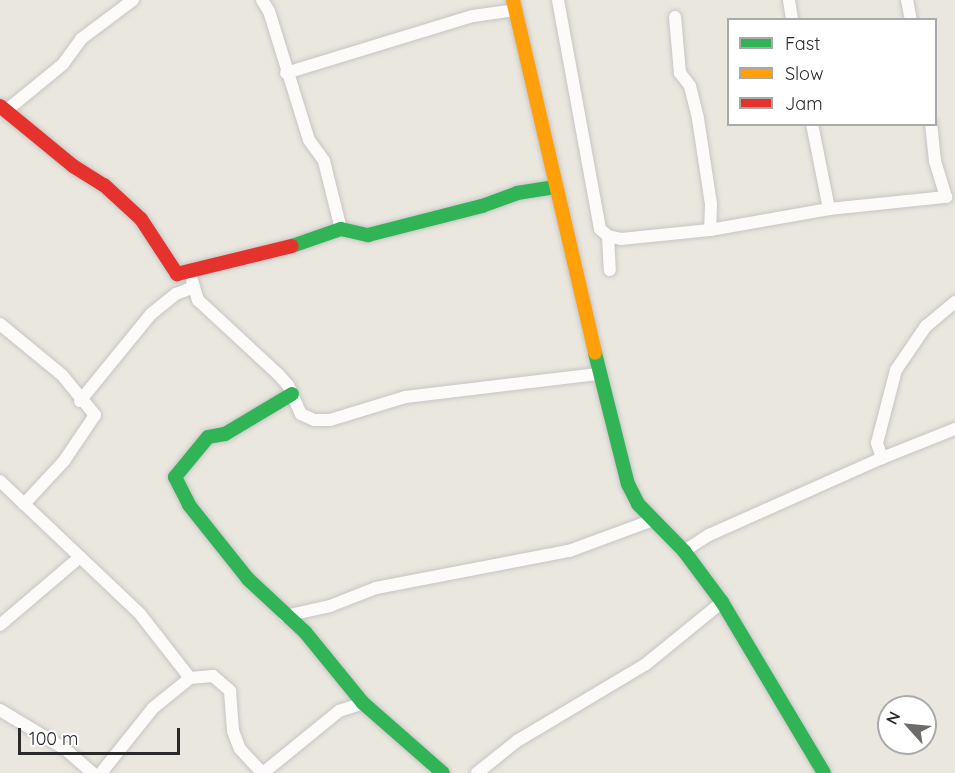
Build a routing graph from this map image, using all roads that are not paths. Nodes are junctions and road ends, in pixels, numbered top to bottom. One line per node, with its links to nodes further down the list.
1 (133, 0): 11 (street)
2 (262, 0): 10 (street)
3 (558, 0): 19 (street)
4 (789, 0): 8 (street)
5 (907, 0): 9 (street)
6 (514, 5): 10 (street); 14 (street)
7 (675, 17): 18 (street)
8 (792, 18)
9 (911, 18)
10 (286, 73): 17 (street)
11 (2, 108): 21 (street)
12 (812, 126): 16 (street)
13 (930, 126): 15 (street)
14 (554, 188): 17 (street); 25 (street)
15 (951, 197): 16 (street)
16 (829, 209): 18 (street)
17 (341, 229): 21 (street)
18 (711, 230): 19 (street)
19 (608, 236): 20 (street)
20 (610, 270)
21 (187, 278): 22 (street); 22 (street); 26 (street)
22 (176, 294): 27 (street)
23 (955, 302): 29 (street)
24 (0, 324): 27 (street)
25 (598, 374): 26 (street); 32 (street)
26 (292, 393): 36 (street)
27 (80, 401): 31 (street)
28 (955, 429): 29 (street)
29 (882, 458): 33 (street)
30 (0, 482): 31 (street)
31 (24, 504): 34 (street)
32 (653, 520): 33 (street); 36 (street)
33 (684, 551): 35 (street)
34 (80, 557): 37 (street); 38 (street)
35 (722, 602): 45 (street); 46 (street)
36 (285, 616): 39 (street)
37 (0, 625)
38 (190, 678): 42 (street); 43 (street)
39 (363, 703): 43 (street); 44 (street)
40 (0, 710): 41 (street)
41 (93, 773)
42 (101, 773)
43 (263, 773)
44 (443, 773)
45 (477, 773)
46 (824, 773)

